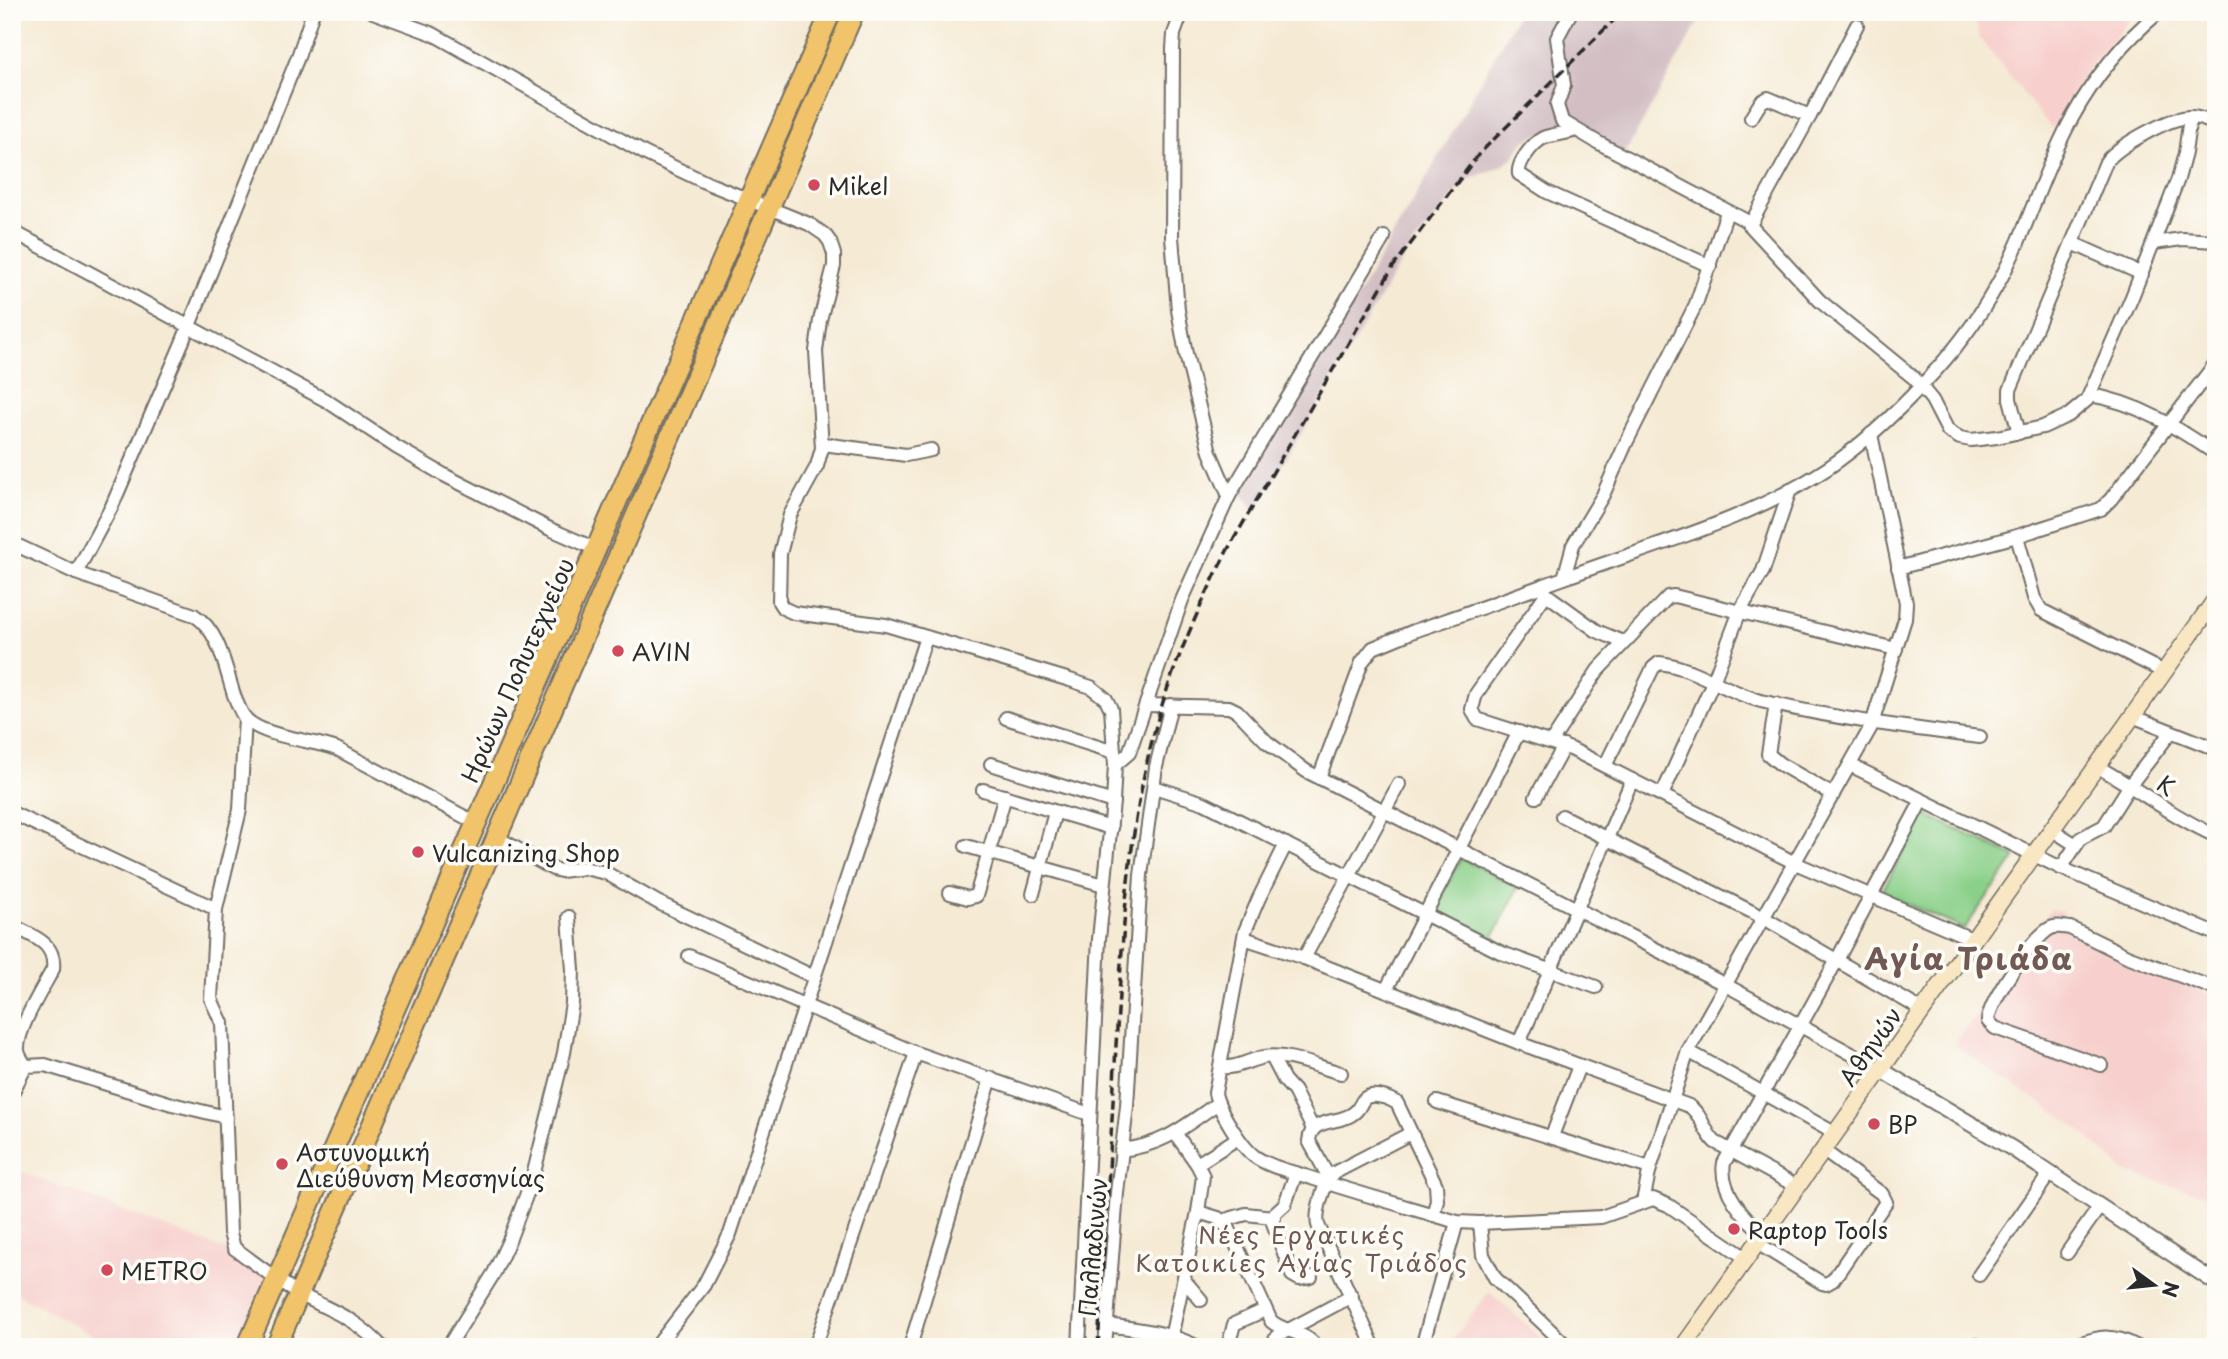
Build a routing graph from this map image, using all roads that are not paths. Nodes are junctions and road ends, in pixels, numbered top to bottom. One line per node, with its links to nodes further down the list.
1 (313, 12): 25 (street)
2 (373, 12): 14 (street)
3 (831, 12): 14 (main road, Ηρώων Πολυτεχνείου)
4 (854, 12): 15 (main road, Ηρώων Πολυτεχνείου)
5 (1182, 12): 36 (street)
6 (1570, 12): 13 (street)
7 (2159, 12): 27 (street)
8 (1857, 25): 9 (street)
9 (1810, 116): 11 (street); 17 (street)
10 (2190, 117): 12 (street); 21 (street); 22 (street)
11 (1751, 118)
12 (2216, 124)
13 (1576, 130): 16 (street); 23 (street)
14 (749, 200): 15 (street); 39 (main road, Ηρώων Πολυτεχνείου)
15 (769, 207): 32 (street); 89 (main road, Ηρώων Πολυτεχνείου)
16 (1727, 212): 17 (street); 23 (street)
17 (1750, 225): 27 (street)
18 (12, 231): 25 (street)
19 (1384, 237): 36 (street)
20 (2216, 241): 22 (street)
21 (2072, 243): 24 (street); 30 (street)
22 (2154, 243): 24 (street)
23 (1710, 266): 42 (street)
24 (2142, 274): 28 (street)
25 (188, 327): 39 (street); 41 (street)
26 (2216, 363): 29 (street)
27 (1921, 386): 30 (street); 31 (street)
28 (2090, 395): 29 (street); 30 (street)
29 (2167, 424): 34 (street); 37 (street)
30 (2019, 433)
31 (1871, 434): 35 (street); 40 (street)
32 (823, 444): 33 (street); 46 (street)
33 (931, 450)
34 (2216, 454)
35 (1790, 490): 42 (street); 45 (street)
36 (1229, 496): 52 (street)
37 (2017, 536): 40 (street); 49 (street)
38 (12, 544): 41 (street)
39 (596, 549): 85 (main road, Ηρώων Πολυτεχνείου)
40 (1898, 568): 48 (street)
41 (76, 573): 55 (street)
42 (1564, 578): 43 (street)
43 (1544, 590): 47 (street); 59 (street); 69 (street)
44 (2216, 599): 49 (main road, Αθηνών)
45 (1740, 611): 47 (street); 48 (street); 50 (street)
46 (926, 637): 63 (street); 118 (street)
47 (1623, 642): 61 (street)
48 (1896, 649): 57 (street)
49 (2164, 672): 54 (main road, Αθηνών)
50 (1713, 682): 51 (street); 67 (street); 75 (street)
51 (1776, 704): 57 (street); 76 (street)
52 (1146, 705): 53 (street); 65 (street)
53 (1171, 705): 69 (street); 73 (street, Παλλαδινών)
54 (2132, 716): 58 (street); 68 (main road, Αθηνών)
55 (245, 718): 85 (street); 106 (street)
56 (1006, 718): 63 (street)
57 (1874, 721): 60 (street); 66 (street)
58 (2171, 732): 62 (street); 72 (street)
59 (1519, 733): 61 (street); 94 (street)
60 (1980, 737)
61 (1558, 744): 67 (street); 78 (street)
62 (2216, 749)
63 (1114, 752): 65 (street)
64 (992, 764): 80 (street)
65 (1115, 765): 80 (street)
66 (1850, 765): 76 (street); 79 (street)
67 (1605, 766): 70 (street)
68 (2096, 766): 72 (street, Κ); 87 (main road, Αθηνών)
69 (1319, 778): 81 (street)
70 (1632, 780): 75 (street); 90 (street)
71 (1399, 783): 81 (street)
72 (2130, 785): 88 (street, Κ); 92 (street)
73 (1154, 787): 91 (street); 150 (street, Παλλαδινών)
74 (983, 790): 77 (street)
75 (1662, 795): 97 (street)
76 (1833, 795): 97 (street)
77 (1005, 796): 82 (street); 95 (street)
78 (1536, 797)
79 (1922, 800): 96 (street); 104 (street)
80 (1113, 802): 86 (street)
81 (1385, 811): 94 (street); 100 (street)
82 (1055, 812): 86 (street); 98 (street)
83 (12, 813): 106 (street)
84 (1562, 816): 90 (street)
85 (476, 823): 172 (main road, Ηρώων Πολυτεχνείου)
86 (1111, 828): 101 (street)
87 (2051, 829): 92 (street); 96 (main road, Αθηνών)
88 (2216, 836)
89 (496, 837): 118 (street); 175 (main road, Ηρώων Πολυτεχνείου)
90 (1606, 838): 105 (street); 109 (street)
91 (1286, 844): 100 (street); 112 (street)
92 (2076, 845): 99 (street)
93 (966, 846): 95 (street)
94 (1459, 848): 105 (street); 107 (street)
95 (989, 852): 98 (street); 102 (street)
96 (2033, 853): 99 (street); 113 (main road, Αθηνών)
97 (1795, 863): 104 (street); 109 (street)
98 (1040, 868): 101 (street); 103 (street)
99 (2061, 868): 111 (street)
100 (1349, 876): 107 (street); 115 (street)
101 (1104, 886): 142 (street)
102 (950, 893)
103 (1033, 894)
104 (1871, 896): 113 (street); 116 (street)
105 (1575, 908): 117 (street); 119 (street)
106 (216, 909): 143 (street)
107 (1425, 914): 117 (street); 122 (street)
108 (569, 917): 182 (street)
109 (1764, 918): 116 (street); 119 (street)
110 (12, 925): 131 (street)
111 (2216, 934)
112 (1244, 937): 115 (street); 133 (street)
113 (1972, 939): 124 (main road, Αθηνών)
114 (689, 956): 123 (street)
115 (1304, 958): 122 (street)
116 (1837, 960): 124 (street); 125 (street)
117 (1549, 969): 120 (street); 126 (street)
118 (814, 977): 123 (street)
119 (1724, 984): 125 (street); 127 (street)
120 (1596, 987)
121 (2216, 989): 130 (street)
122 (1385, 990): 126 (street)
123 (806, 1005): 128 (street); 186 (street)
124 (1922, 1010): 134 (main road, Αθηνών)
125 (1800, 1026): 134 (street); 138 (street)
126 (1519, 1043): 132 (street)
127 (1688, 1051): 138 (street); 139 (street)
128 (916, 1053): 136 (street); 187 (street)
129 (1272, 1057): 133 (street); 135 (street); 144 (street)
130 (2101, 1065)
131 (26, 1066): 137 (street); 143 (street)
132 (1579, 1066): 139 (street); 148 (street)
133 (1220, 1067): 141 (street)
134 (1881, 1070): 147 (main road, Αθηνών); 155 (street)
135 (1341, 1073)
136 (991, 1078): 142 (street); 188 (street)
137 (12, 1093)
138 (1764, 1093): 147 (street); 151 (street)
139 (1672, 1099): 151 (street); 154 (street)
140 (1437, 1102): 148 (street)
141 (1219, 1103): 145 (street); 149 (street)
142 (1089, 1114): 189 (street)
143 (226, 1117): 172 (street)
144 (1313, 1129): 146 (street); 157 (street)
145 (1175, 1133): 150 (street); 153 (street)
146 (1411, 1133): 157 (street); 162 (street)
147 (1836, 1134): 152 (main road, Αθηνών)
148 (1552, 1136): 154 (street)
149 (1238, 1138): 153 (street); 156 (street)
150 (1121, 1150): 179 (street, Παλλαδινών)
151 (1730, 1150): 158 (street); 167 (street)
152 (1824, 1151): 158 (main road, Αθηνών); 167 (street)
153 (1197, 1164): 161 (street)
154 (1650, 1168): 159 (street)
155 (2050, 1172): 160 (street); 170 (street)
156 (1296, 1173): 157 (street); 163 (street)
157 (1328, 1181): 162 (street); 176 (street)
158 (1798, 1187): 167 (main road, Αθηνών)
159 (1643, 1202): 166 (street); 169 (street)
160 (2100, 1206): 168 (street); 174 (street)
161 (1198, 1212): 164 (street); 173 (street)
162 (1433, 1215): 165 (street)
163 (1273, 1217): 164 (street); 171 (street)
164 (1222, 1221): 178 (street)
165 (1457, 1222): 166 (street); 196 (street)
166 (1480, 1223): 197 (street)
167 (1761, 1238): 169 (main road, Αθηνών)
168 (2067, 1253)
169 (1746, 1258): 198 (main road, Αθηνών)
170 (1979, 1275)
171 (1311, 1277)
172 (277, 1278): 175 (street); 183 (main road, Ηρώων Πολυτεχνείου)
173 (1184, 1280): 177 (street); 181 (street)
174 (2216, 1283)
175 (299, 1293): 184 (main road, Ηρώων Πολυτεχνείου); 185 (street)
176 (1352, 1296): 180 (street); 195 (street)
177 (1201, 1300)
178 (1265, 1310): 180 (street); 192 (street)
179 (1106, 1325): 181 (street); 190 (street, Παλλαδινών)
180 (1288, 1331): 193 (street); 194 (street)
181 (1170, 1341): 191 (street)
182 (452, 1346)
183 (247, 1347)
184 (276, 1347)
185 (382, 1347)
186 (656, 1347)
187 (815, 1347)
188 (910, 1347)
189 (1079, 1347)
190 (1105, 1347)
191 (1198, 1347)
192 (1228, 1347)
193 (1271, 1347)
194 (1316, 1347)
195 (1374, 1347)
196 (1422, 1347)
197 (1568, 1347)
198 (1683, 1347)
199 (2069, 1347): 200 (street)
200 (2138, 1347)

